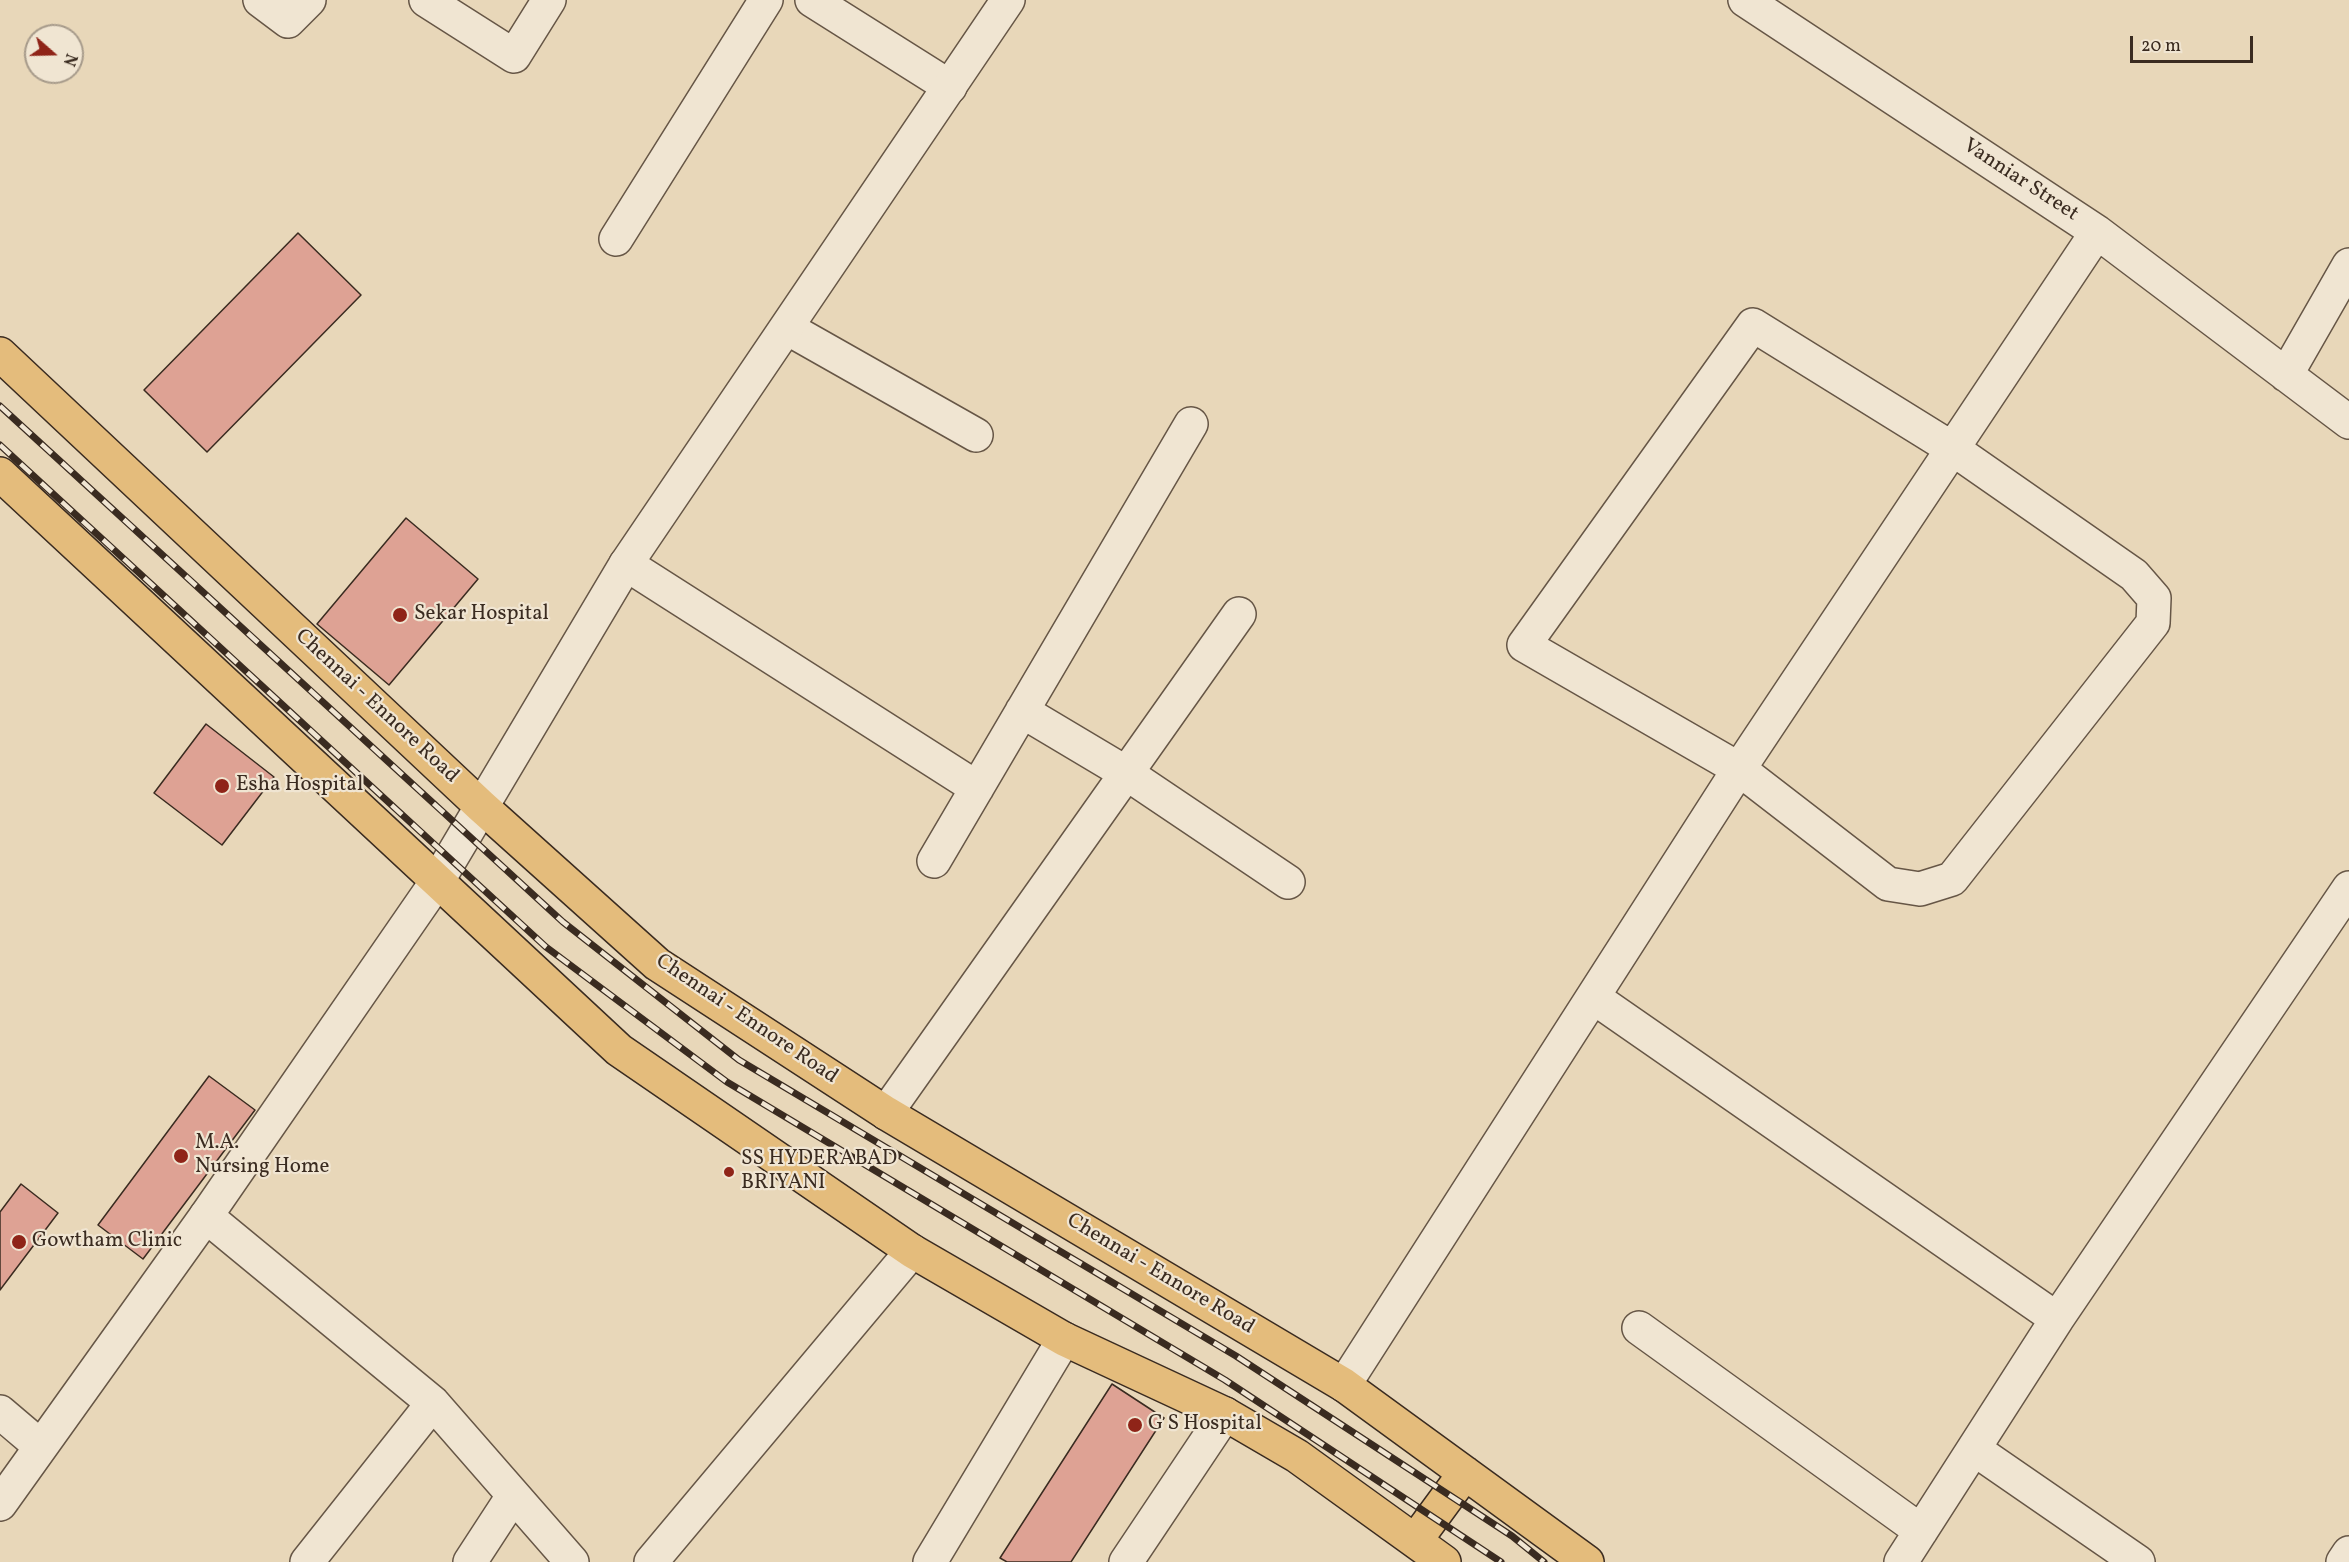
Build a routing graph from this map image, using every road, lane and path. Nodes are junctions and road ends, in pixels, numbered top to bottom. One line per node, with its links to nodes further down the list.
1 (260, 0): 2 (street)
2 (309, 0)
3 (426, 0): 4 (street)
4 (549, 0)
5 (766, 0): 11 (street)
6 (812, 0): 9 (street)
7 (1008, 0): 9 (street)
8 (1745, 0): 10 (street, Vanniar Street)
9 (950, 87): 13 (street)
10 (2097, 232): 15 (street, Vanniar Street); 19 (street)
11 (616, 238)
12 (2349, 265): 15 (street)
13 (787, 328): 18 (street); 21 (street)
14 (0, 354): 27 (main road, Chennai - Ennore Road)
15 (2286, 375): 16 (street, Vanniar Street)
16 (2349, 422)
17 (1191, 424): 23 (street)
18 (976, 435)
19 (1953, 449): 24 (street); 24 (street); 24 (street)
20 (0, 474): 29 (main road)
21 (626, 564): 26 (street); 27 (street)
22 (1239, 614): 25 (street)
23 (1022, 711): 25 (street); 26 (street)
24 (1739, 769): 32 (street)
25 (1126, 773): 30 (street); 33 (street)
26 (977, 788): 28 (street)
27 (481, 806): 29 (street); 33 (main road, Chennai - Ennore Road)
28 (934, 861)
29 (438, 880): 34 (street); 35 (main road)
30 (1288, 882)
31 (2349, 888): 36 (street)
32 (1593, 997): 36 (street); 39 (street)
33 (886, 1113): 39 (main road, Chennai - Ennore Road)
34 (206, 1216): 40 (street); 43 (street)
35 (912, 1251): 38 (main road); 54 (street)
36 (2057, 1318): 44 (street)
37 (1640, 1328): 48 (street)
38 (1064, 1339): 42 (main road); 55 (street)
39 (1344, 1385): 45 (main road, Chennai - Ennore Road)
40 (433, 1403): 46 (street); 51 (street)
41 (0, 1412): 43 (street)
42 (1225, 1414): 49 (main road); 56 (street)
43 (40, 1446): 47 (street)
44 (1974, 1449): 48 (street); 60 (street)
45 (1465, 1473): 49 (main road); 58 (main road, Chennai - Ennore Road)
46 (513, 1496): 52 (street); 53 (street)
47 (0, 1504)
48 (1921, 1531): 59 (street)
49 (1415, 1541): 57 (main road)
50 (2349, 1553): 61 (street)
51 (307, 1562)
52 (470, 1562)
53 (572, 1562)
54 (651, 1562)
55 (930, 1562)
56 (1126, 1562)
57 (1444, 1562)
58 (1587, 1562)
59 (1901, 1562)
60 (2138, 1562)
61 (2343, 1562)

